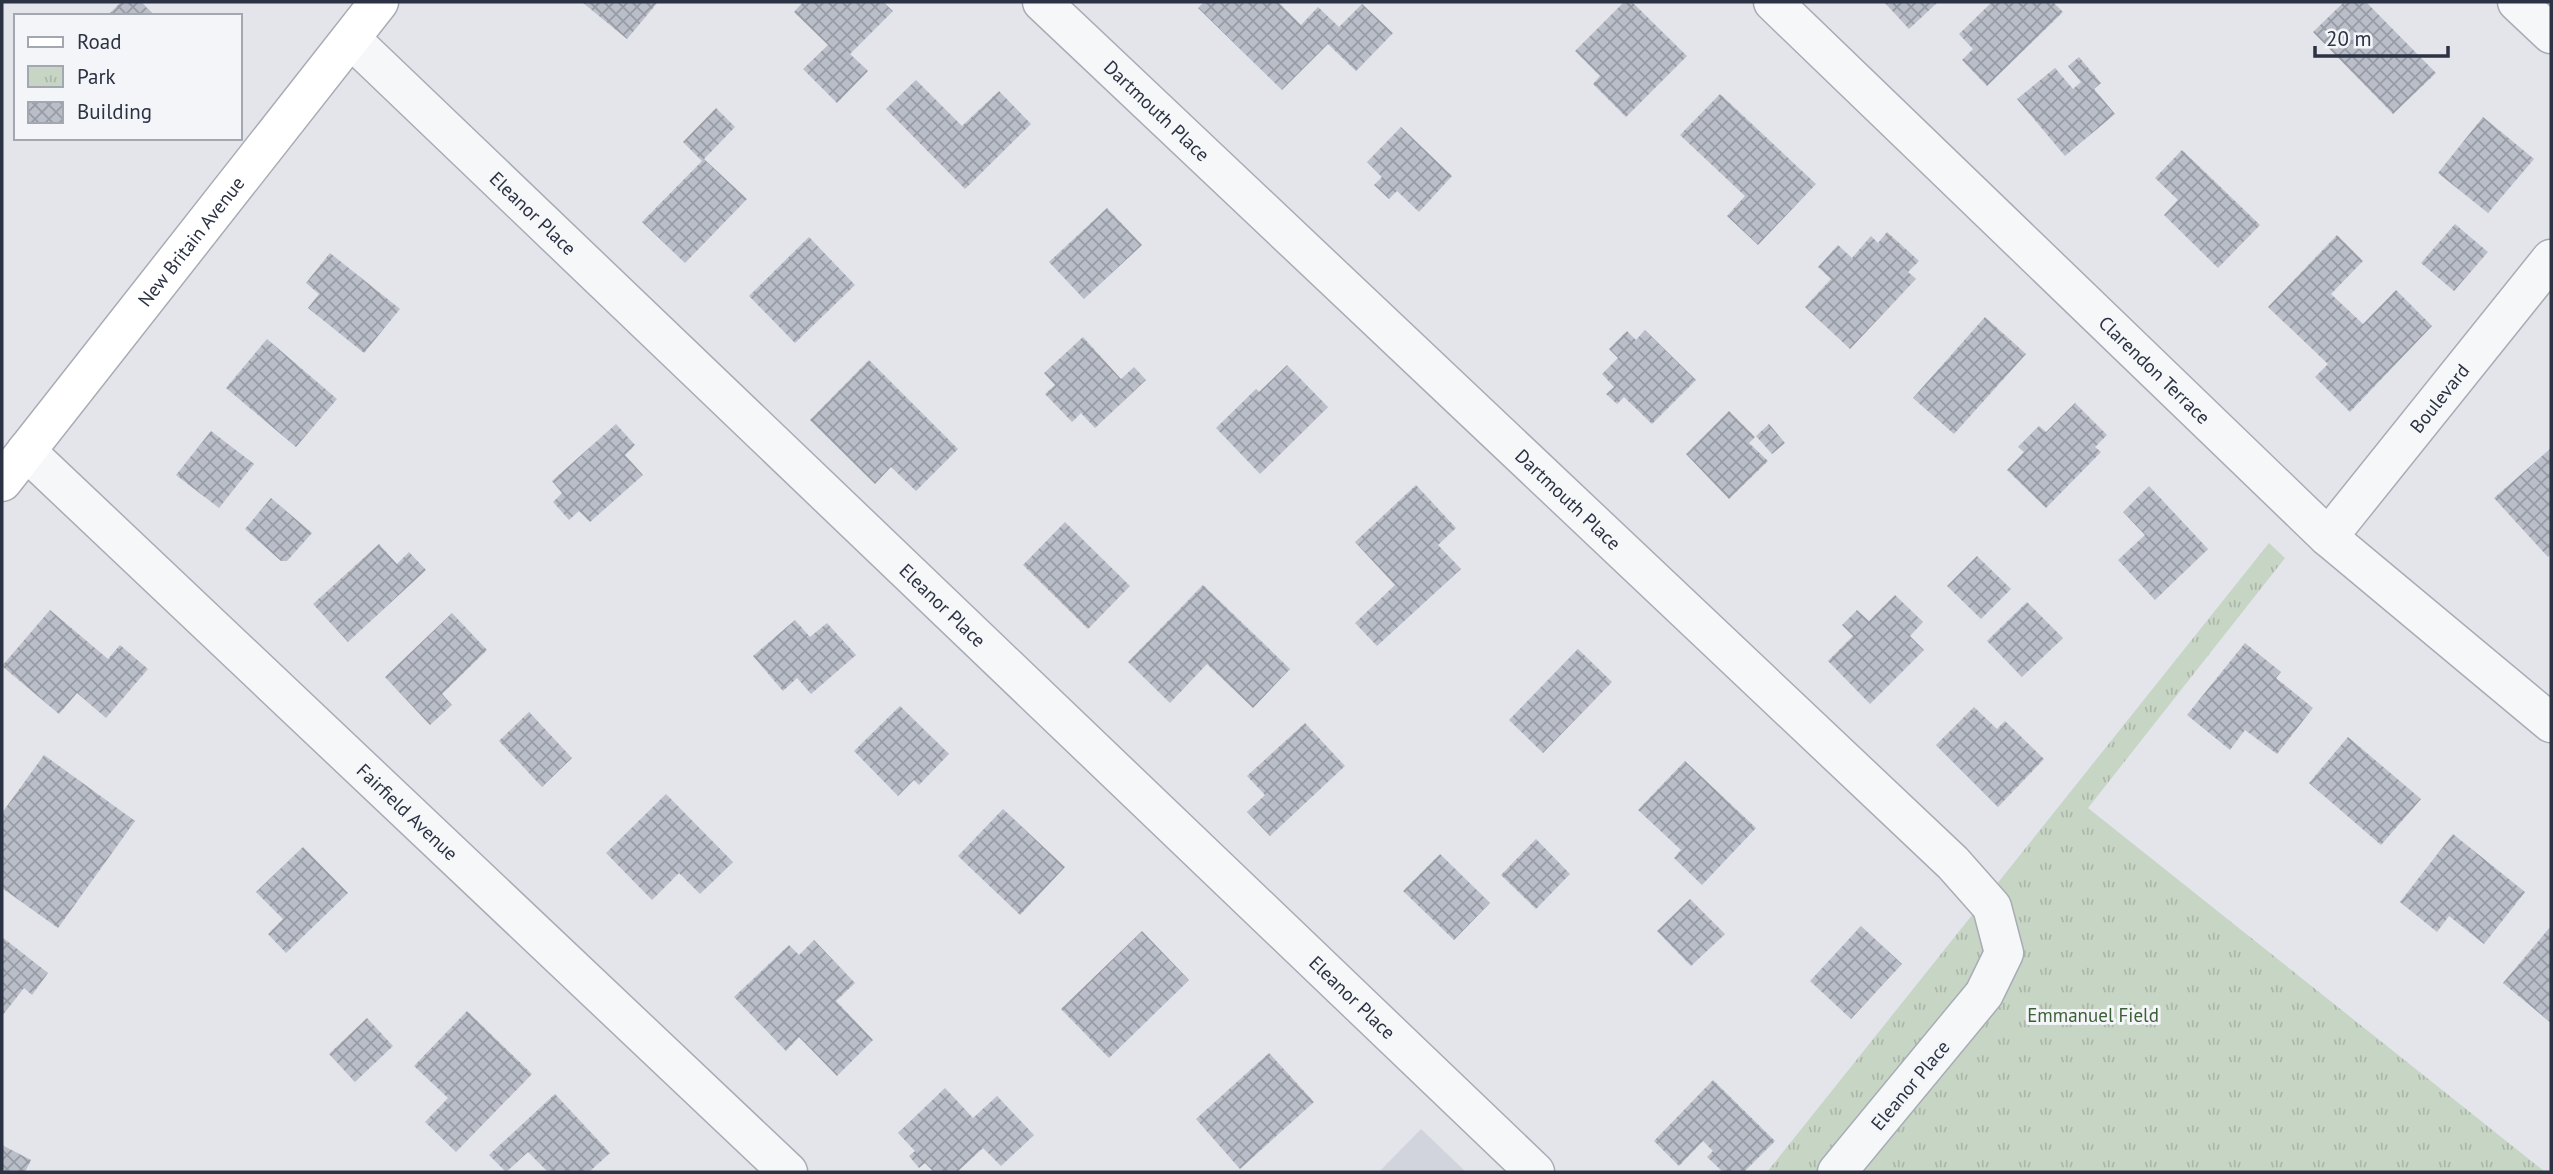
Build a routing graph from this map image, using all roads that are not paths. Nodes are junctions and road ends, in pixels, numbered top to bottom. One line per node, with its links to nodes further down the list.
1 (379, 2): 6 (main road, New Britain Avenue)
2 (1042, 2): 12 (street, Dartmouth Place)
3 (1773, 2): 10 (street, Clarendon Terrace)
4 (2517, 2): 5 (street)
5 (2551, 34)
6 (351, 39): 8 (main road, New Britain Avenue); 14 (street, Eleanor Place)
7 (2551, 259): 10 (street, Boulevard)
8 (26, 451): 9 (main road, New Britain Avenue); 13 (street, Fairfield Avenue)
9 (2, 482)
10 (2328, 537): 11 (street, Clarendon Terrace)
11 (2551, 723)
12 (1956, 1030): 15 (street, Eleanor Place)
13 (788, 1172)
14 (1535, 1172)
15 (1837, 1172)

